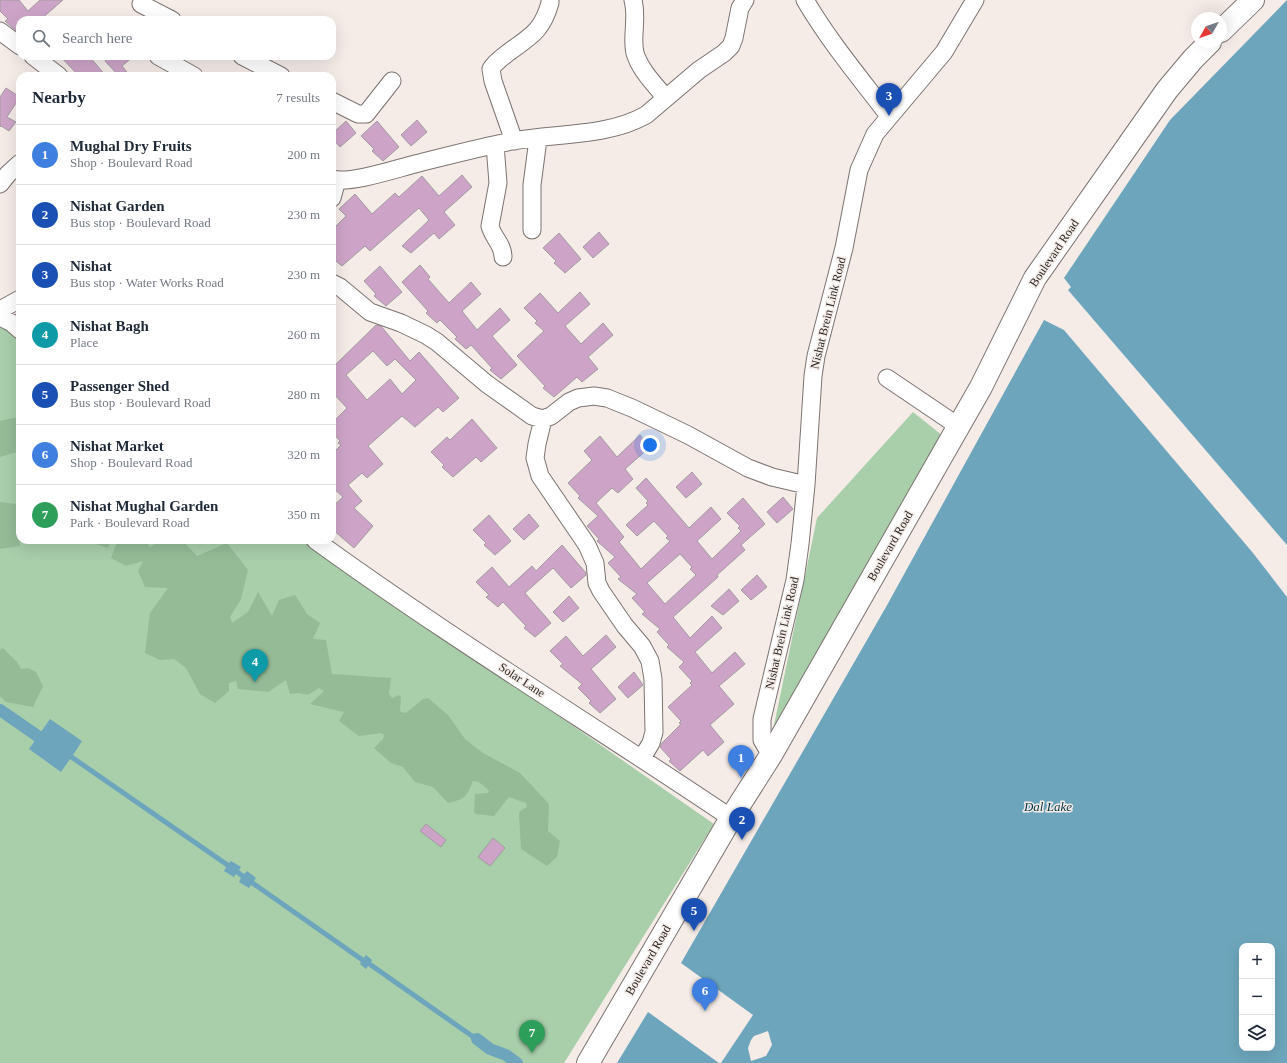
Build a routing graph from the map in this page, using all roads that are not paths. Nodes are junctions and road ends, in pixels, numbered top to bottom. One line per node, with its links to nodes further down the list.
1 (550, 0): 24 (street)
2 (632, 0): 20 (street)
3 (745, 0): 20 (street)
4 (805, 0): 22 (street)
5 (976, 0): 22 (street, Nishat Brein Link Road)
6 (1253, 0): 9 (main road)
7 (141, 4): 8 (street)
8 (164, 16)
9 (1227, 25)
10 (0, 31): 11 (street)
11 (16, 43)
12 (1204, 48): 38 (main road, Boulevard Road)
13 (38, 60): 16 (street)
14 (165, 60): 17 (street)
15 (250, 60): 18 (street)
16 (54, 72)
17 (187, 72)
18 (273, 72)
19 (392, 81): 21 (street)
20 (666, 98): 23 (street)
21 (336, 103)
22 (889, 116): 39 (street, Nishat Brein Link Road)
23 (538, 139): 24 (street); 29 (street)
24 (514, 141): 25 (street)
25 (495, 145): 27 (street); 30 (street)
26 (16, 167): 28 (street)
27 (336, 179)
28 (0, 184)
29 (532, 230)
30 (503, 257)
31 (336, 285): 37 (street)
32 (16, 301): 33 (street)
33 (0, 310)
34 (0, 317): 35 (street)
35 (16, 326)
36 (887, 378): 38 (street)
37 (543, 419): 39 (street); 42 (street)
38 (958, 426): 41 (main road, Boulevard Road)
39 (806, 485): 41 (street, Nishat Brein Link Road)
40 (320, 544): 42 (street, Solar Lane)
41 (770, 755): 43 (main road, Boulevard Road)
42 (642, 758): 43 (street, Solar Lane)
43 (731, 818): 44 (main road, Boulevard Road)
44 (588, 1063)

